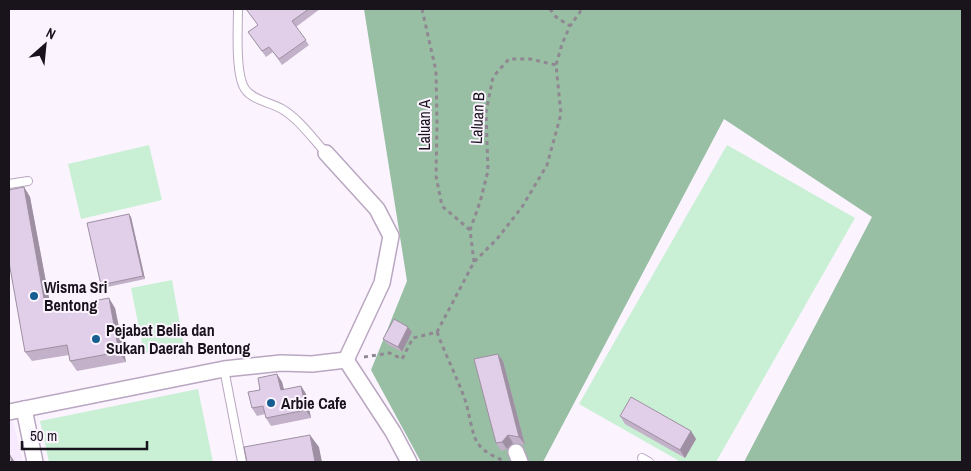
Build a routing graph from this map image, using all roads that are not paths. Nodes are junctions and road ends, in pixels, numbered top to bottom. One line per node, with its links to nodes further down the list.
1 (238, 9): 2 (lane)
2 (326, 153): 5 (street)
3 (28, 181): 4 (lane)
4 (9, 184)
5 (346, 360): 6 (street); 10 (street)
6 (224, 369): 7 (street); 9 (lane)
7 (16, 411): 8 (street)
8 (35, 462)
9 (242, 462)
10 (409, 462)

